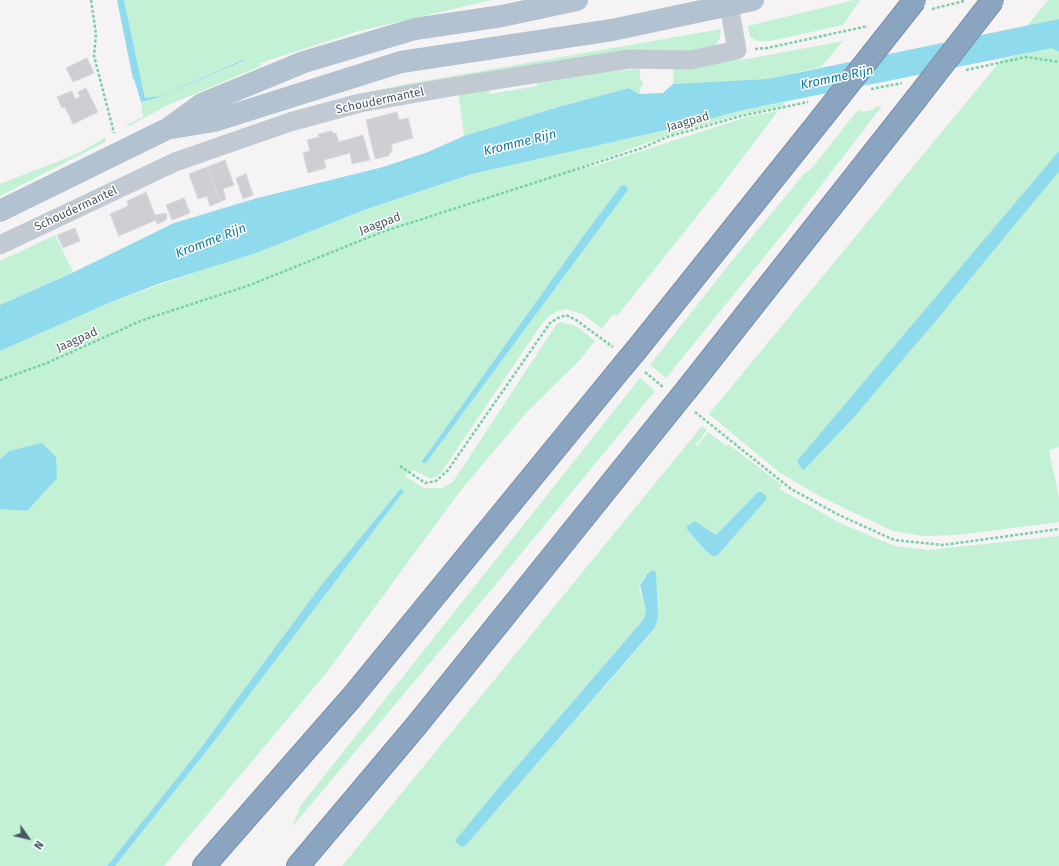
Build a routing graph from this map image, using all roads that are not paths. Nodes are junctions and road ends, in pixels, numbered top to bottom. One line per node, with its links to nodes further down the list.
1 (577, 0): 6 (main road)
2 (752, 0): 4 (main road)
3 (993, 0): 10 (highway, bridge)
4 (728, 2): 6 (main road); 8 (street, Schoudermantel)
5 (922, 5): 9 (highway, bridge)
6 (169, 128): 7 (main road)
7 (0, 211)
8 (0, 245)
9 (204, 866)
10 (298, 866)

